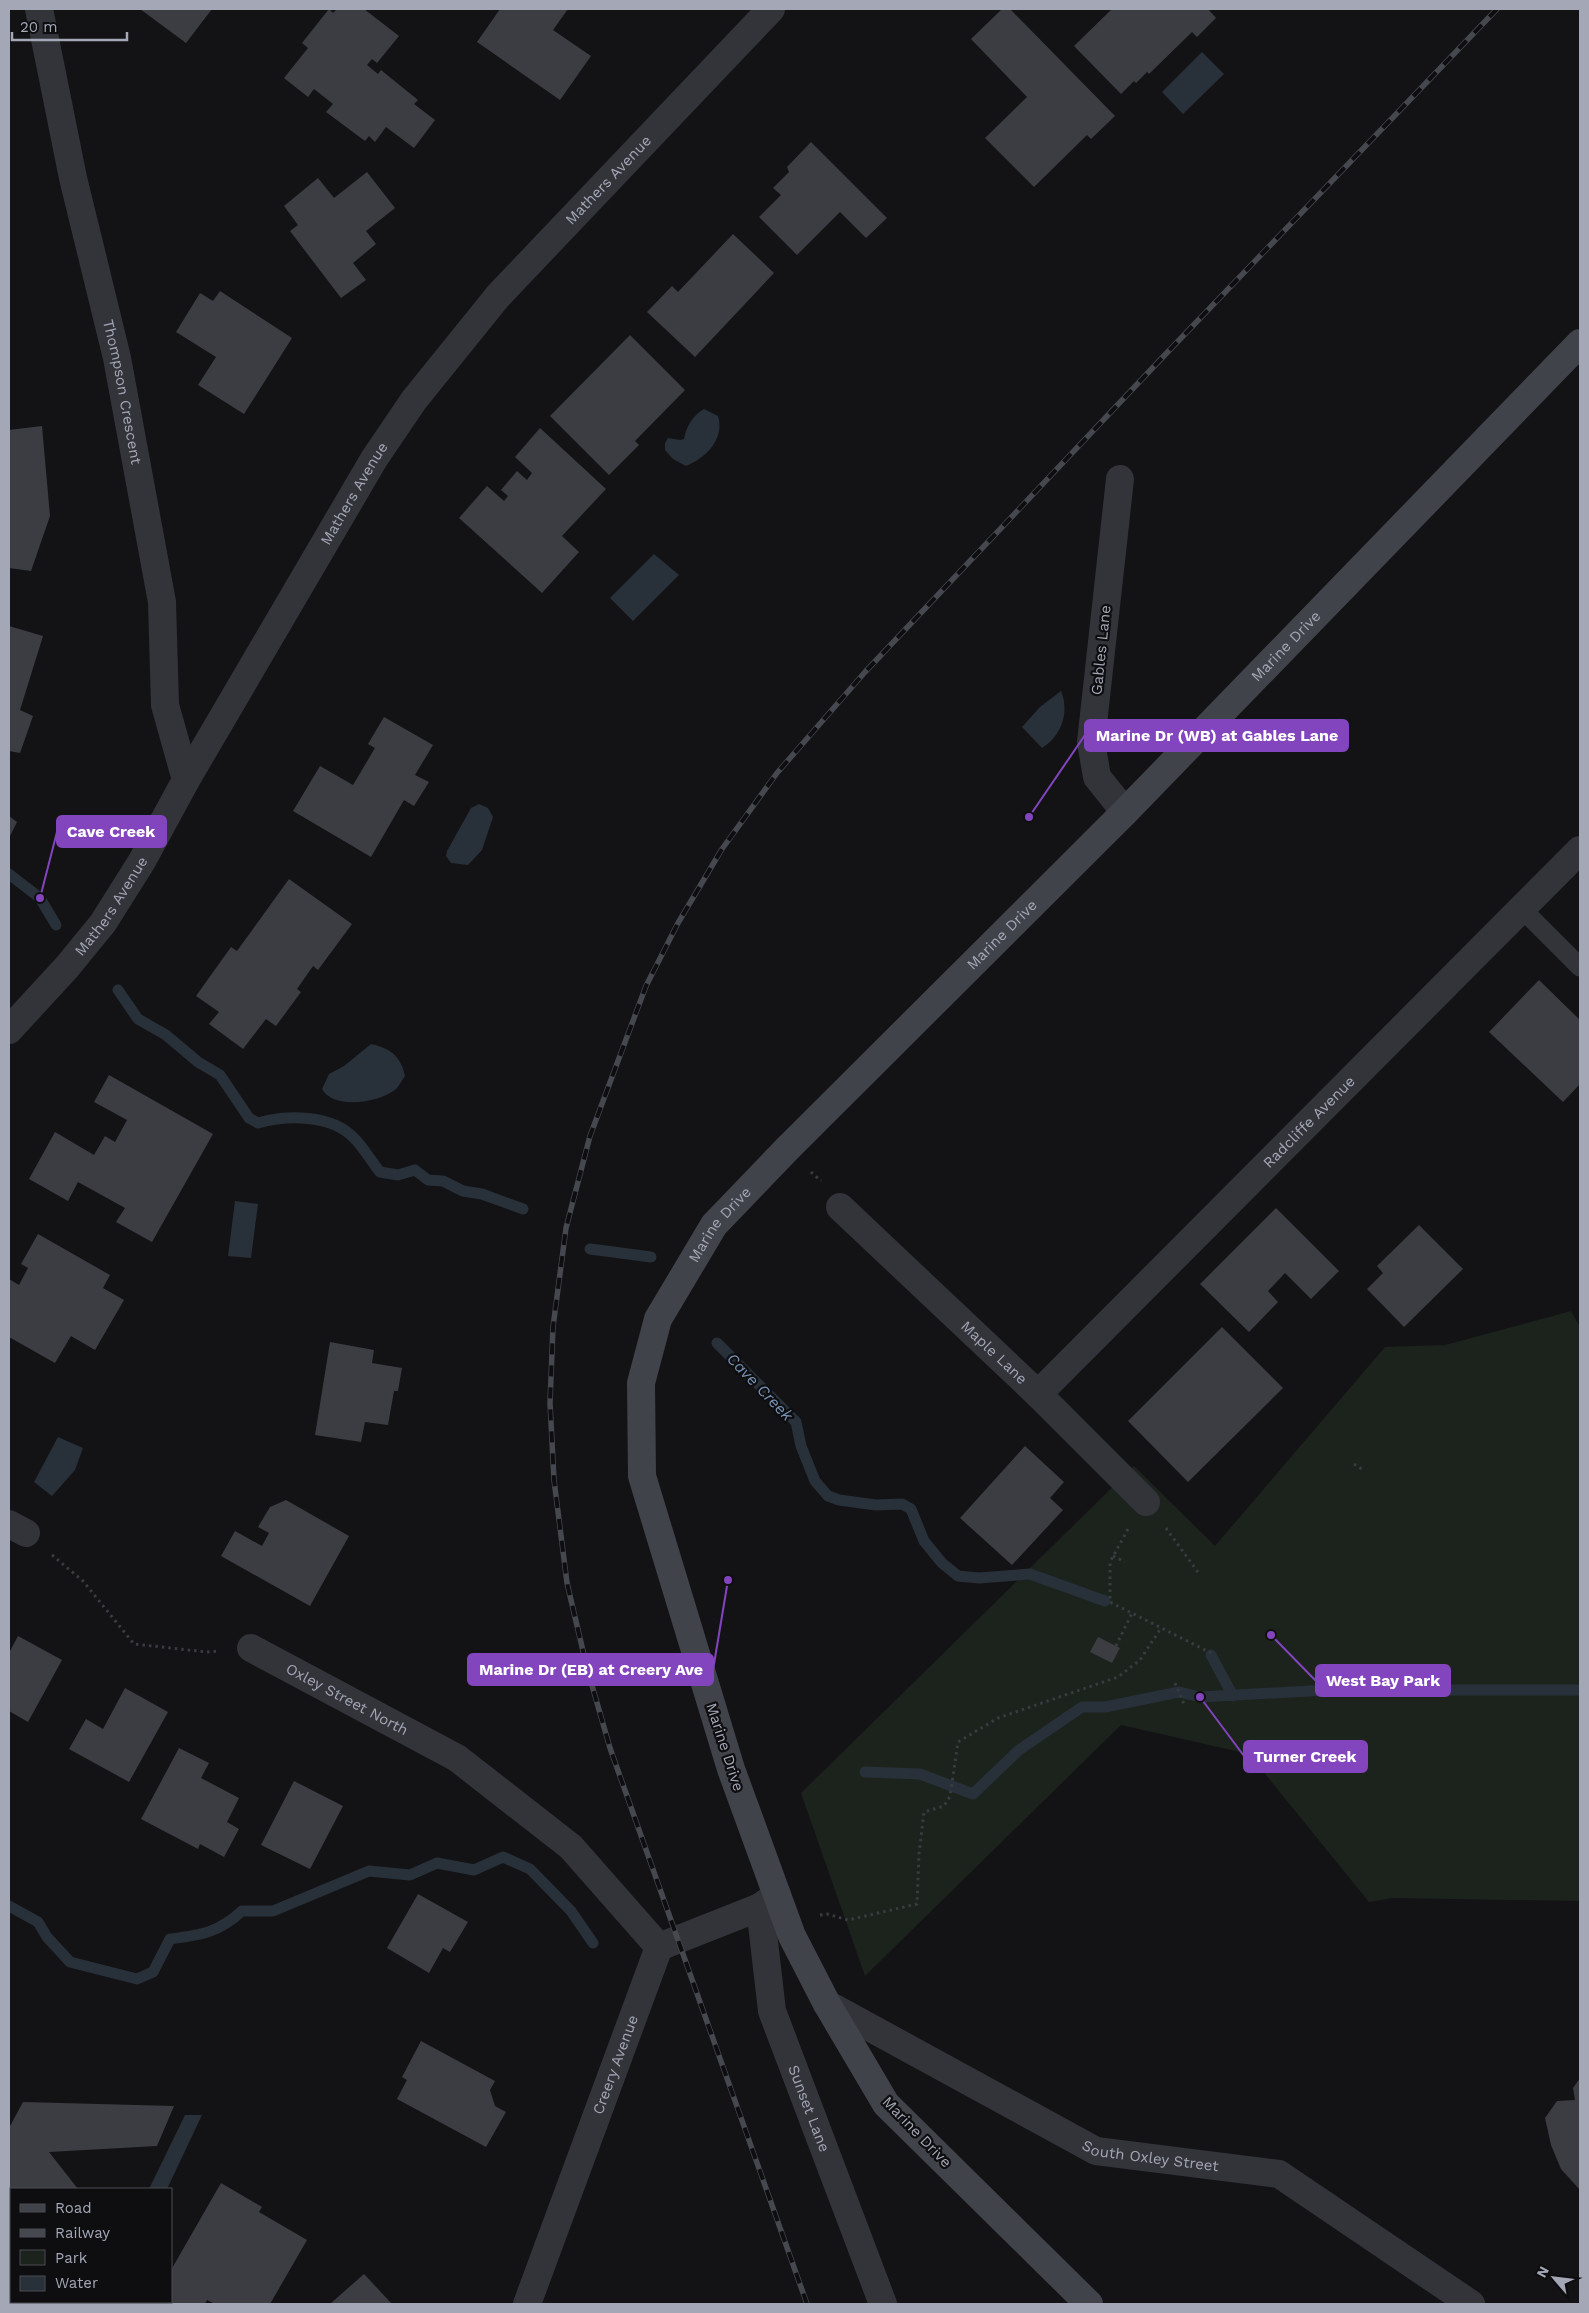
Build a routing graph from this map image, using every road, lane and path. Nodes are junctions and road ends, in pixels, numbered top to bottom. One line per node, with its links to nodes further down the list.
1 (39, 9): 5 (street, Thompson Crescent)
2 (771, 9): 5 (street, Mathers Avenue)
3 (1580, 343): 6 (main road, Marine Drive)
4 (1120, 479): 6 (street, Gables Lane)
5 (186, 780): 10 (street, Mathers Avenue)
6 (1125, 812): 28 (main road, Marine Drive)
7 (1580, 850): 8 (street, Radcliffe Avenue)
8 (1522, 909): 9 (lane); 12 (street, Radcliffe Avenue)
9 (1580, 967)
10 (9, 1030)
11 (840, 1207): 12 (street, Maple Lane)
12 (1038, 1394): 15 (street, Maple Lane)
13 (1354, 1464): 14 (path)
14 (1363, 1470)
15 (1146, 1502): 20 (path)
16 (17, 1528): 24 (path)
17 (1120, 1544): 18 (path)
18 (1113, 1556): 19 (path); 21 (path)
19 (1125, 1562)
20 (1200, 1575)
21 (1132, 1613): 22 (path); 23 (path)
22 (1161, 1628): 25 (path); 29 (path)
23 (1116, 1646)
24 (251, 1648): 30 (street, Oxley Street North)
25 (1212, 1653)
26 (1175, 1683): 27 (path)
27 (1184, 1704)
28 (768, 1901): 30 (street); 31 (main road, Marine Drive); 33 (street, Sunset Lane)
29 (836, 1917)
30 (658, 1947): 32 (street, Creery Avenue)
31 (827, 2004): 34 (main road, Marine Drive); 35 (street, South Oxley Street)
32 (528, 2304)
33 (883, 2304)
34 (1089, 2304)
35 (1471, 2304)

